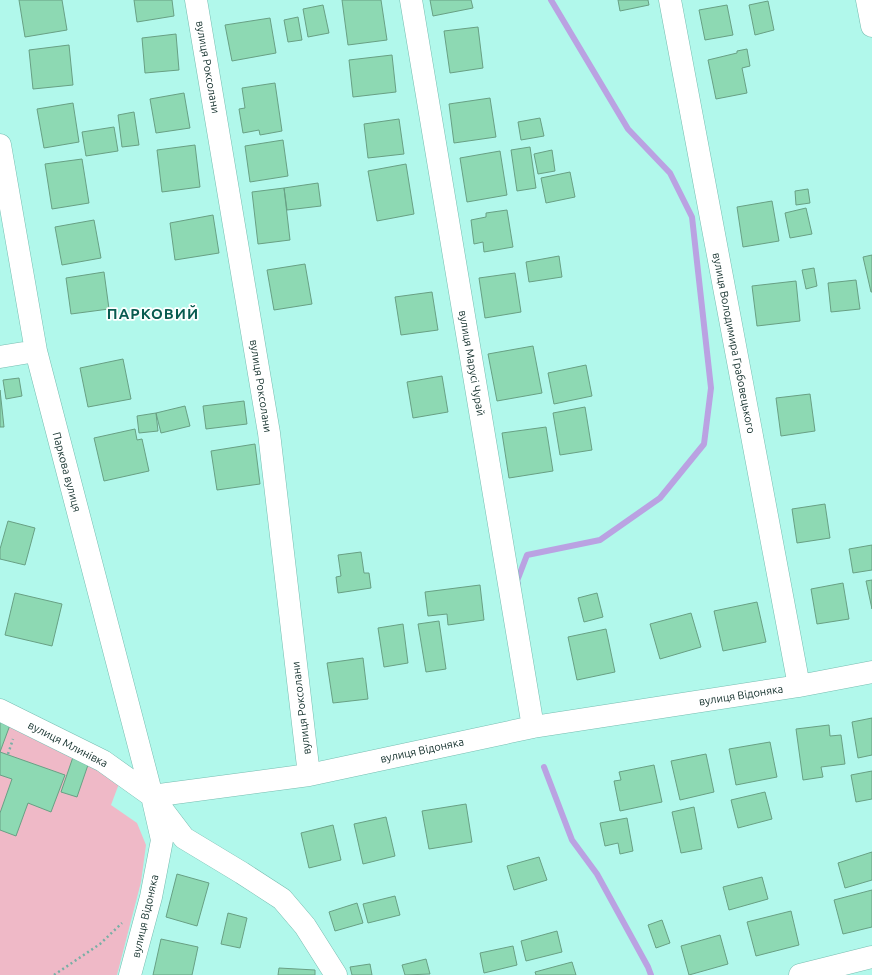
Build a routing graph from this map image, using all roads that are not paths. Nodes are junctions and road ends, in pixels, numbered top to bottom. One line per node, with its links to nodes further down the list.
1 (196, 0): 13 (street, вулиця Роксолани)
2 (410, 0): 12 (street, вулиця Марусі Чурай)
3 (670, 0): 10 (street, вулиця Володимира Грабовецького)
4 (867, 0): 5 (street)
5 (872, 26)
6 (0, 145): 7 (street, Паркова вулиця)
7 (36, 351): 8 (street); 14 (street, Паркова вулиця)
8 (0, 358)
9 (872, 672): 10 (street, вулиця Відоняка)
10 (799, 686): 12 (street, вулиця Відоняка)
11 (0, 710): 14 (street, вулиця Млинівка)
12 (533, 727): 13 (street, вулиця Відоняка)
13 (309, 774): 14 (street, вулиця Відоняка)
14 (152, 796): 16 (street, вулиця Відоняка); 17 (street)
15 (872, 957): 18 (street)
16 (130, 975)
17 (336, 975)
18 (800, 975)

